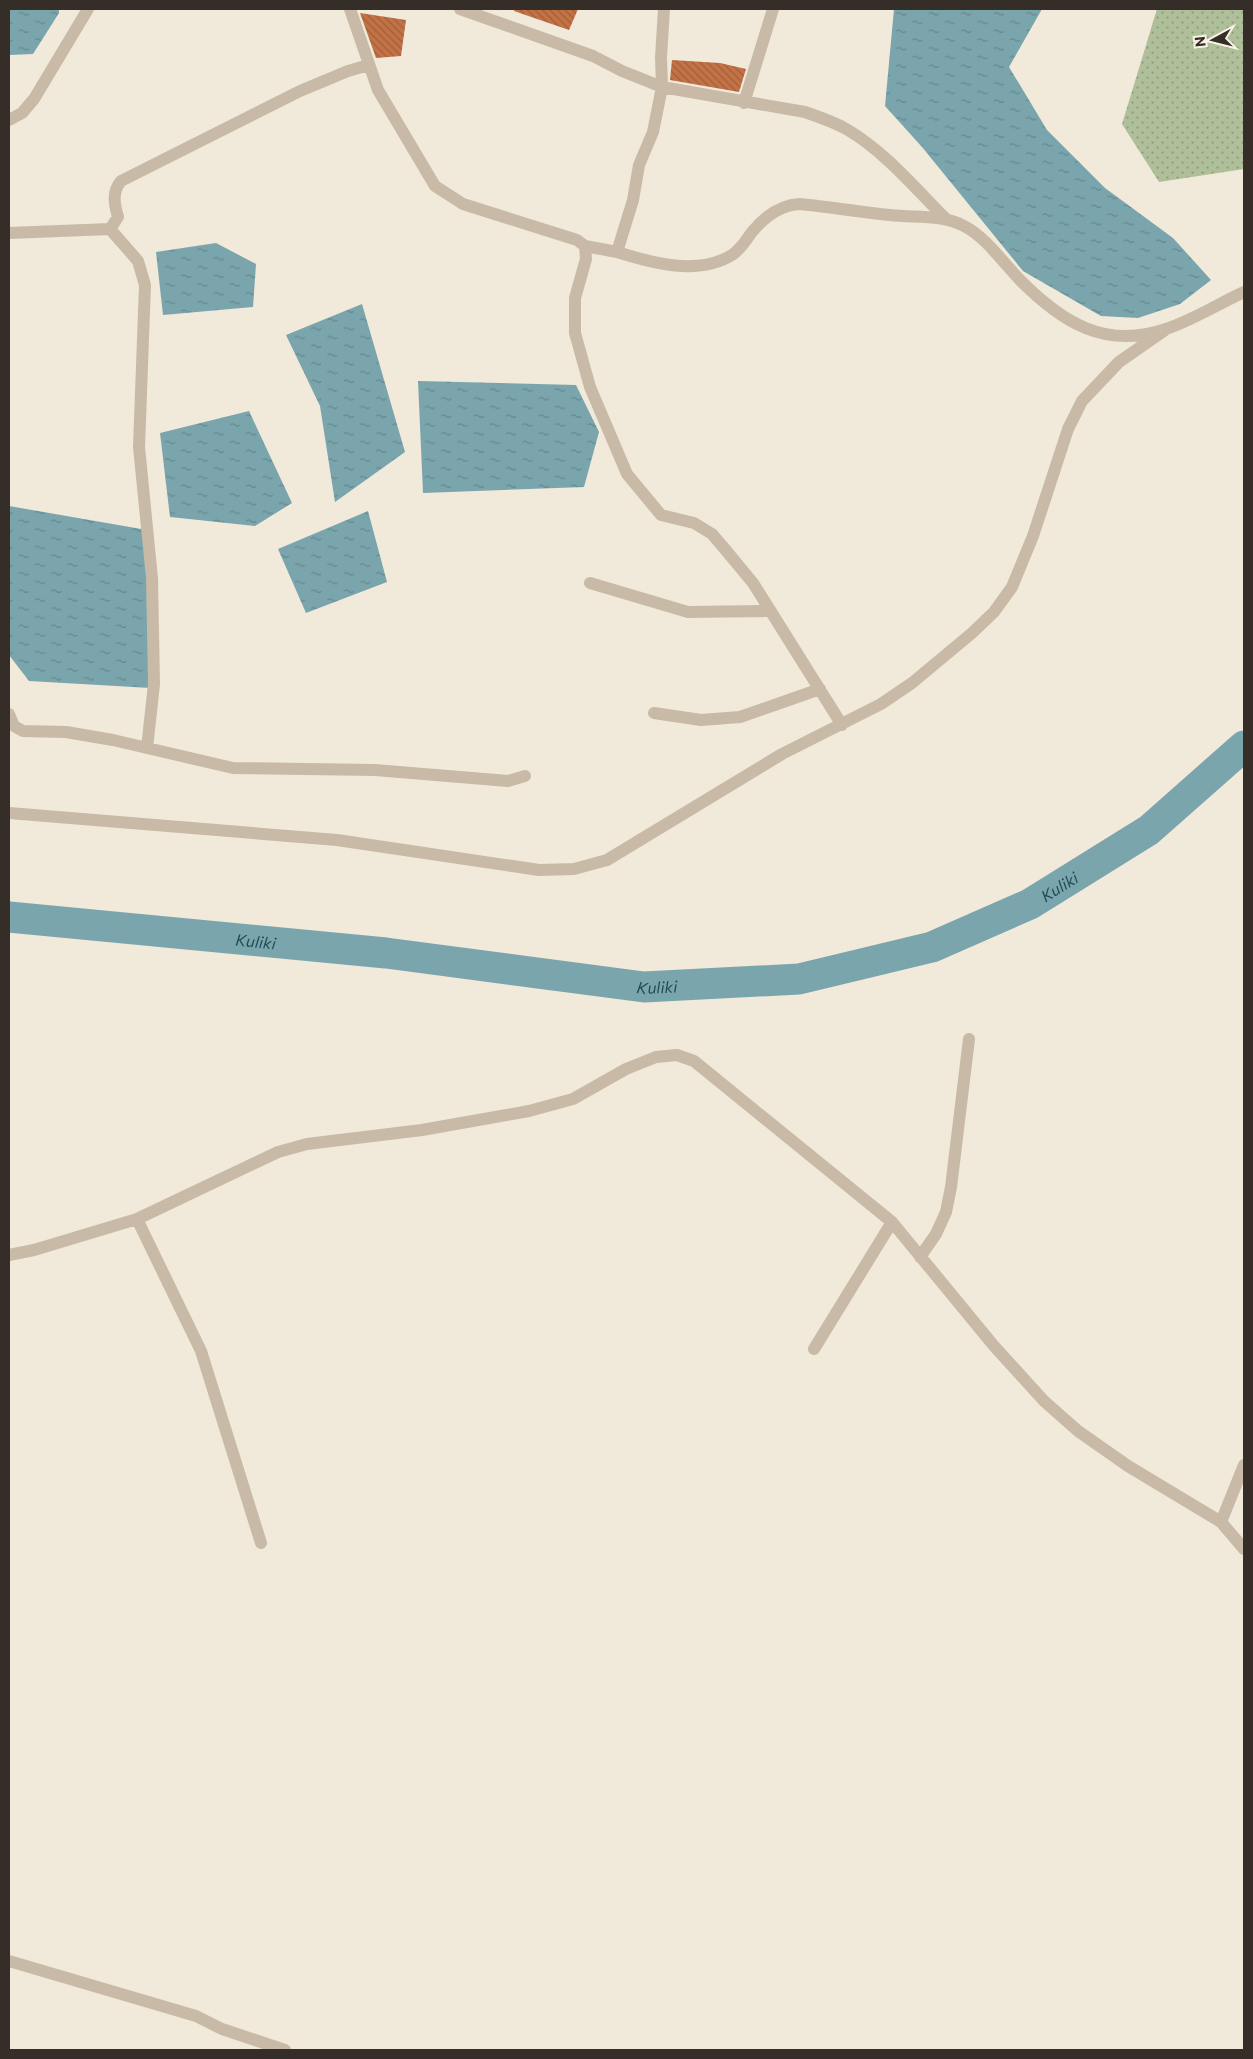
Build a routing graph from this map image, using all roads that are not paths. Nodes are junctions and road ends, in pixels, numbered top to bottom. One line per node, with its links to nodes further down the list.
1 (88, 9): 9 (street)
2 (350, 9): 6 (street)
3 (460, 9): 7 (street)
4 (664, 9): 7 (street)
5 (773, 9): 8 (street)
6 (369, 65): 11 (street); 13 (street)
7 (662, 87): 8 (street); 14 (street)
8 (744, 103): 10 (street)
9 (9, 120)
10 (945, 218): 14 (street); 16 (street)
11 (110, 229): 12 (street); 23 (street)
12 (9, 233)
13 (585, 246): 14 (street); 18 (street)
14 (617, 252)
15 (1244, 292): 16 (street)
16 (1165, 330): 22 (street)
17 (590, 583): 18 (street)
18 (771, 612): 19 (street)
19 (820, 689): 21 (street); 22 (street)
20 (9, 714): 23 (street)
21 (654, 714)
22 (842, 725): 25 (street)
23 (147, 748): 24 (street)
24 (525, 776)
25 (9, 813)
26 (969, 1039): 30 (street)
27 (137, 1219): 28 (street); 29 (street); 34 (street)
28 (892, 1222): 30 (street); 31 (street)
29 (9, 1255)
30 (920, 1257): 33 (street)
31 (814, 1349)
32 (1244, 1465): 33 (street)
33 (1221, 1522): 35 (street)
34 (261, 1543)
35 (1244, 1549)
36 (9, 1961): 37 (street)
37 (285, 2050)

